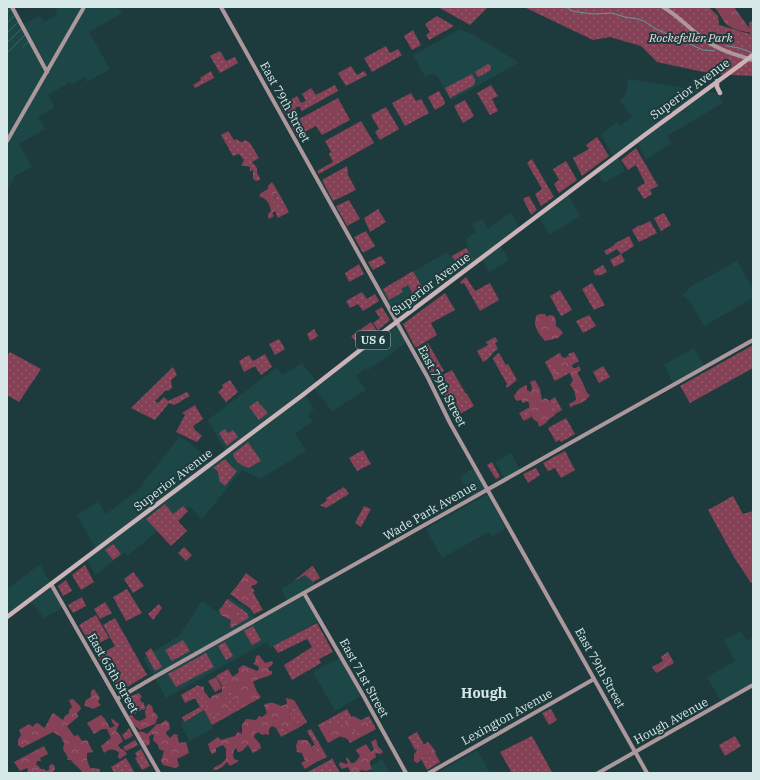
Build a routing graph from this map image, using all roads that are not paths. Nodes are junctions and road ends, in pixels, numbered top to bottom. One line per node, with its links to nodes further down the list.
1 (12, 7): 7 (street)
2 (84, 7): 7 (street)
3 (221, 7): 11 (street, East 79th Street)
4 (663, 7): 6 (street)
5 (753, 55): 8 (main road, Superior Avenue / US 6, bridge)
6 (753, 60)
7 (47, 72): 10 (street)
8 (717, 81): 9 (main road); 11 (main road, Superior Avenue / US 6)
9 (720, 94)
10 (7, 141)
11 (396, 323): 13 (street, East 79th Street); 14 (main road, Superior Avenue / US 6)
12 (753, 340): 13 (street, Wade Park Avenue)
13 (487, 489): 15 (street, Wade Park Avenue); 17 (street, East 79th Street)
14 (50, 584): 16 (main road, Superior Avenue / US 6); 19 (street, East 65th Street)
15 (304, 593): 19 (street, Wade Park Avenue); 22 (street, East 71st Street)
16 (7, 617)
17 (594, 679): 20 (street, East 79th Street); 23 (street, Lexington Avenue)
18 (753, 685): 20 (street, Hough Avenue)
19 (117, 699): 21 (street, East 65th Street)
20 (635, 752): 24 (street, Hough Avenue); 25 (street, East 79th Street)
21 (159, 773)
22 (406, 773)
23 (429, 773)
24 (598, 773)
25 (647, 773)

